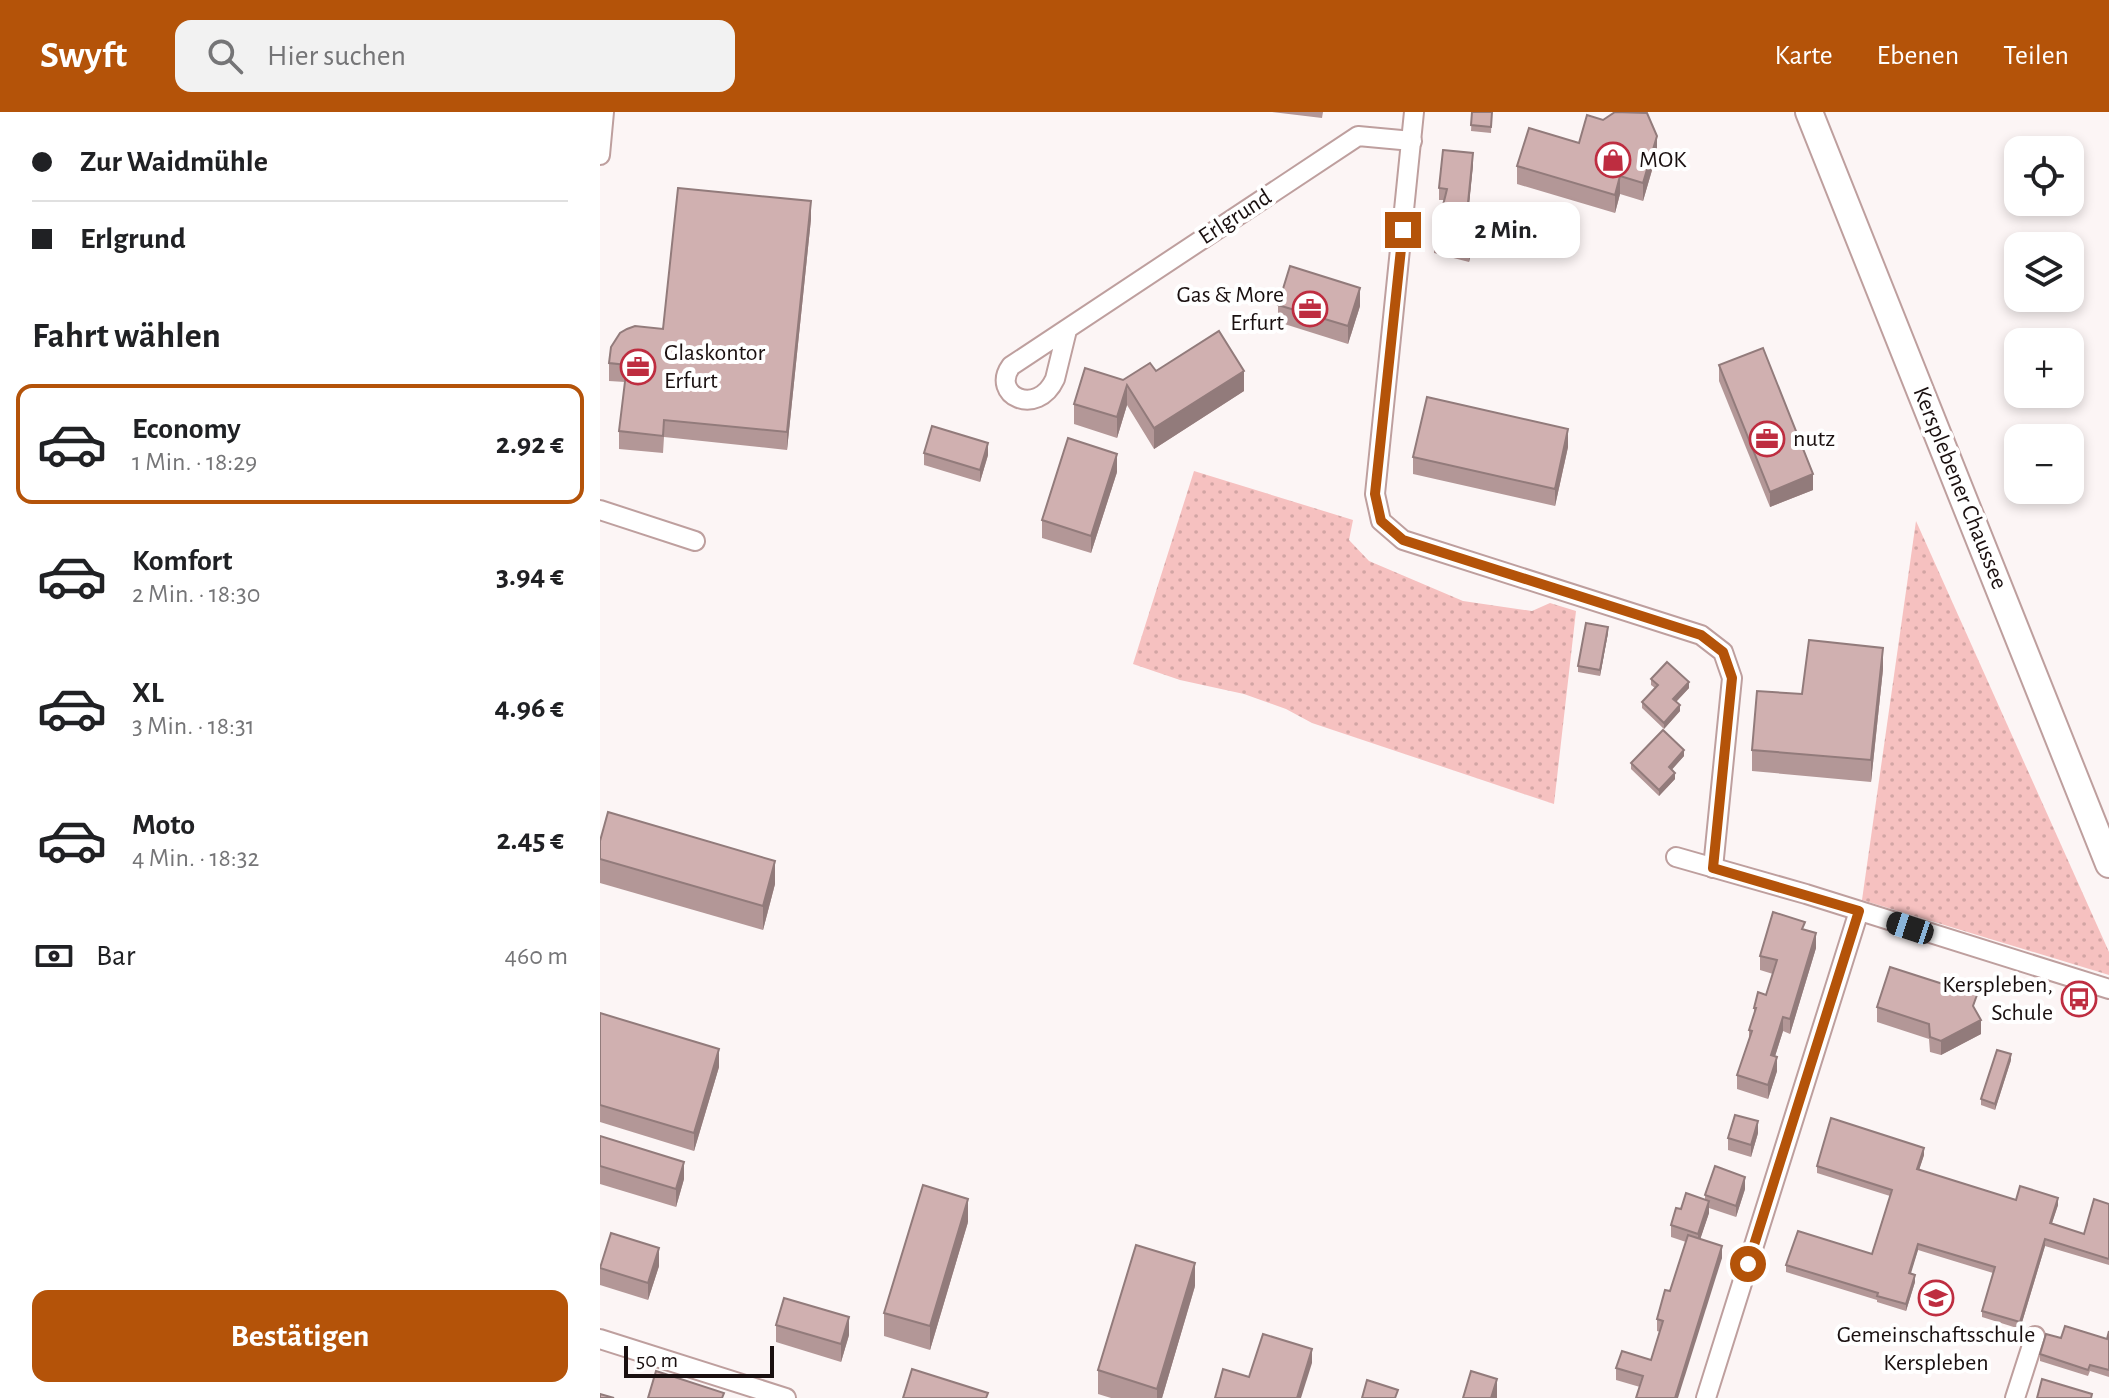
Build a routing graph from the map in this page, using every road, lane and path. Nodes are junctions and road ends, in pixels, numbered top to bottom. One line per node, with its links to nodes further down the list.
1 (604, 112): 5 (street)
2 (1414, 112): 4 (street)
3 (1809, 112): 10 (main road, Kersplebener Chaussee)
4 (1412, 141): 6 (street, Erlgrund); 11 (street)
5 (600, 155)
6 (1067, 330)
7 (600, 510): 8 (street)
8 (695, 541)
9 (1676, 857): 11 (street)
10 (2109, 864)
11 (1713, 868): 12 (street)
12 (1859, 911): 13 (street); 17 (street)
13 (2109, 989)
14 (2035, 1336): 18 (street)
15 (600, 1339): 16 (street)
16 (786, 1398)
17 (1706, 1398)
18 (2015, 1398)

